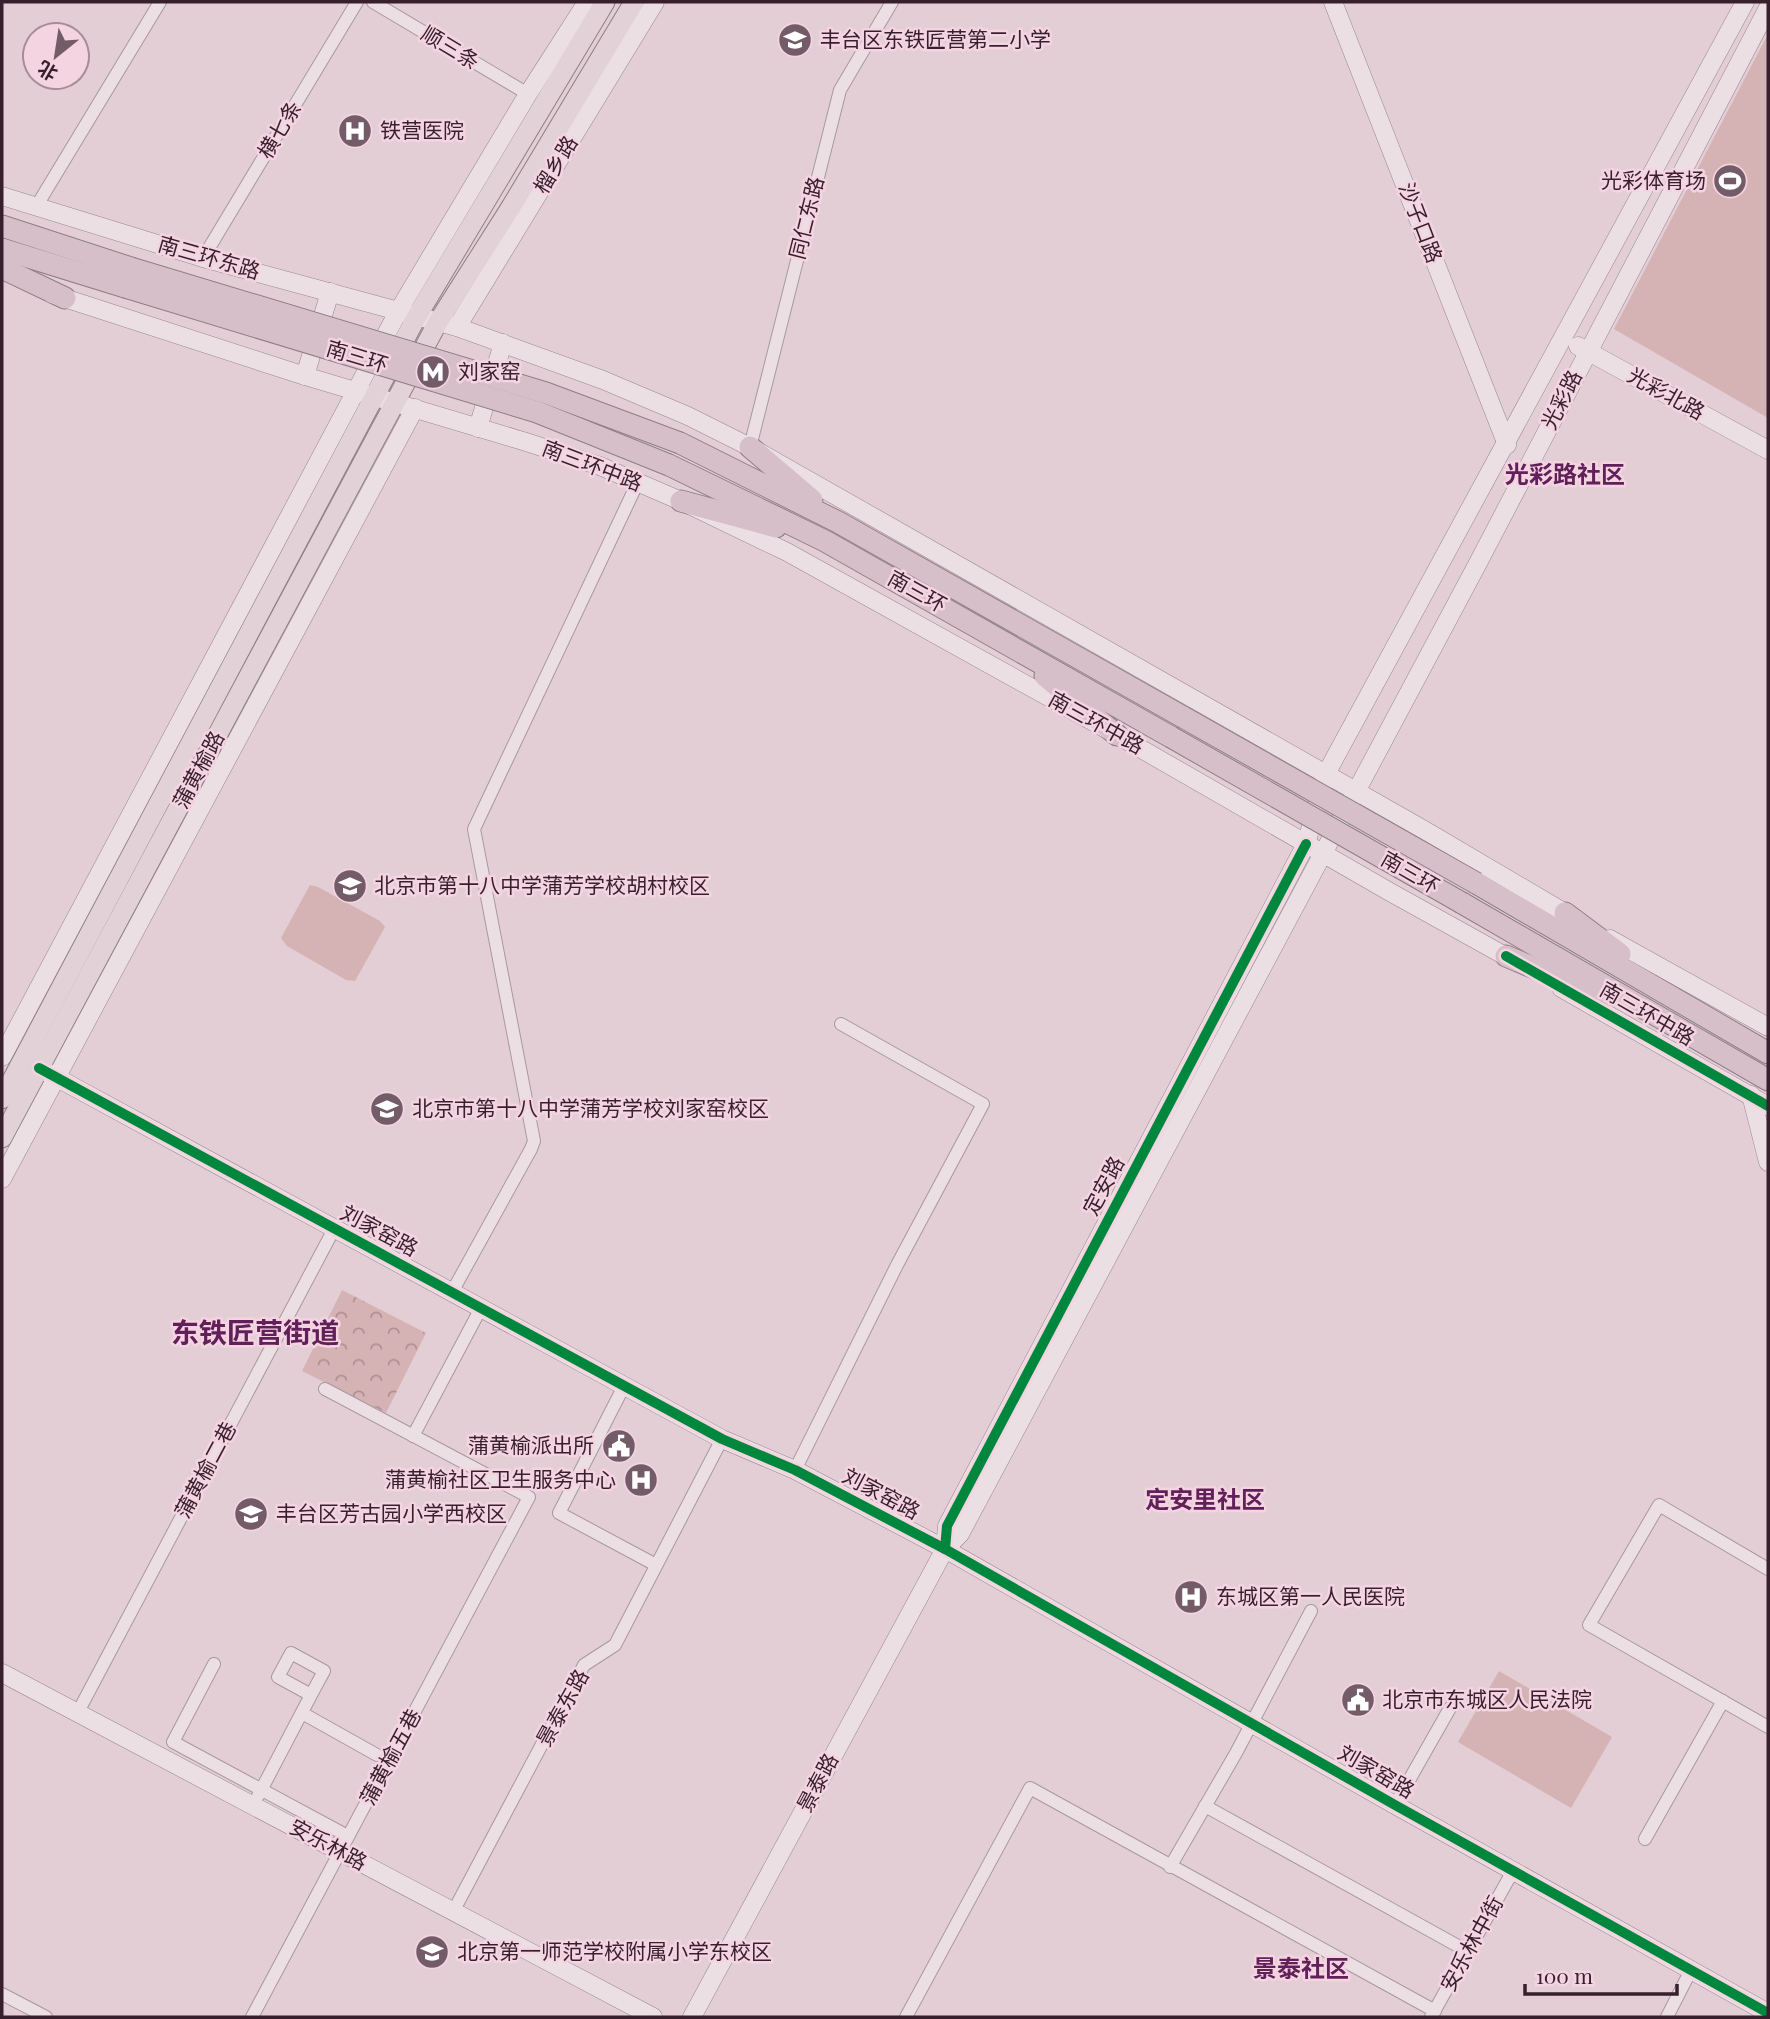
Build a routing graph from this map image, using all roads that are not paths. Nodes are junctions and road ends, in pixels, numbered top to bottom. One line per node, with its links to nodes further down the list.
1 (160, 2): 16 (street)
2 (357, 2): 21 (street, 横七条)
3 (373, 2): 14 (street, 顺三条)
4 (587, 2): 14 (street)
5 (597, 2): 13 (main road)
6 (606, 2): 13 (main road, 榴乡路)
7 (634, 2): 28 (main road, 榴乡路)
8 (655, 2): 28 (street, 榴乡路)
9 (892, 2): 38 (street, 同仁东路)
10 (1333, 2): 37 (street, 沙子口路)
11 (1745, 2): 29 (street, 光彩路)
12 (1768, 8): 31 (street, 光彩路)
13 (586, 35): 27 (main road, 榴乡路)
14 (528, 94): 27 (street)
15 (2, 196): 16 (street, 南三环东路)
16 (36, 207): 21 (street, 南三环东路)
17 (2, 213): 19 (highway)
18 (2, 226): 19 (highway, 南三环)
19 (40, 238): 24 (highway, 南三环)
20 (2, 249): 24 (highway, 南三环)
21 (203, 258): 25 (street, 南三环东路)
22 (2, 268): 26 (highway)
23 (2, 277): 26 (street)
24 (128, 278): 42 (highway, 南三环, bridge); 43 (highway, 南三环, bridge)
25 (330, 292): 27 (street, 南三环东路); 32 (street)
26 (65, 298): 32 (street)
27 (408, 313): 28 (street, 南三环东路); 33 (main road, 榴乡路)
28 (447, 325): 30 (street); 34 (main road, 蒲黄榆路)
29 (1564, 338): 31 (street, 光彩北路); 37 (street, 光彩路)
30 (503, 343): 36 (street); 38 (street)
31 (1588, 351): 39 (street, 光彩北路); 50 (street, 光彩路)
32 (305, 376): 33 (street)
33 (366, 394): 34 (street, 南三环中路); 62 (main road, 蒲黄榆路)
34 (395, 403): 35 (street, 南三环中路); 48 (main road, 蒲黄榆路)
35 (415, 408): 36 (street, 南三环中路); 47 (street)
36 (478, 428): 40 (street, 南三环中路)
37 (1507, 445): 49 (street, 光彩路)
38 (750, 447): 42 (highway); 46 (street)
39 (1768, 450)
40 (637, 484): 41 (street, 南三环中路); 72 (street)
41 (681, 501): 43 (highway); 45 (street, 南三环中路)
42 (838, 522): 57 (highway, 南三环, bridge)
43 (825, 541): 44 (highway, 南三环)
44 (994, 635): 45 (highway); 60 (highway, 南三环, bridge)
45 (1117, 735): 51 (street, 南三环中路)
46 (1258, 736): 49 (street); 51 (street)
47 (227, 759): 48 (street); 63 (street)
48 (203, 763): 62 (main road, 蒲黄榆路)
49 (1326, 774): 50 (street); 53 (street, 光彩路)
50 (1355, 791): 52 (street); 53 (street, 光彩路)
51 (1223, 796): 53 (street, 南三环中路)
52 (1426, 831): 54 (street); 55 (street)
53 (1314, 849): 54 (street, 南三环中路); 79 (street, 定安路)
54 (1390, 892): 56 (street, 南三环中路)
55 (1564, 913): 57 (highway); 59 (street)
56 (1506, 956): 60 (highway); 65 (street, 南三环中路)
57 (1712, 1021): 61 (highway, 南三环)
58 (841, 1024): 78 (street)
59 (1768, 1027)
60 (1686, 1032): 64 (highway, 南三环)
61 (1768, 1053)
62 (15, 1056): 63 (street, 刘家窑路); 66 (main road, 蒲黄榆路); 68 (main road, 蒲黄榆路)
63 (57, 1078): 70 (street); 71 (street, 刘家窑路)
64 (1768, 1080)
65 (1751, 1095): 67 (street, 南三环中路); 69 (street)
66 (2, 1099)
67 (1768, 1106)
68 (2, 1138)
69 (1768, 1162)
70 (2, 1179)
71 (334, 1228): 72 (street, 刘家窑路); 88 (street, 蒲黄榆二巷)
72 (452, 1292): 73 (street, 刘家窑路)
73 (481, 1308): 74 (street, 刘家窑路); 76 (street)
74 (624, 1386): 77 (street, 刘家窑路); 80 (street)
75 (325, 1389): 76 (street)
76 (413, 1436): 97 (street, 蒲黄榆五巷)
77 (722, 1440): 78 (street, 刘家窑路); 80 (street, 景泰东路)
78 (795, 1471): 79 (street, 刘家窑路)
79 (944, 1549): 90 (street, 刘家窑路); 109 (street, 景泰路)
80 (656, 1565): 100 (street, 景泰东路)
81 (1768, 1569): 86 (street)
82 (1311, 1611): 90 (street)
83 (214, 1664): 93 (street)
84 (2, 1673): 88 (street, 安乐林路)
85 (311, 1695): 89 (street)
86 (1723, 1701): 91 (street); 96 (street)
87 (1450, 1708): 94 (street)
88 (78, 1712): 93 (street, 安乐林路)
89 (302, 1713): 92 (street); 93 (street)
90 (1252, 1723): 94 (street, 刘家窑路); 95 (street)
91 (1768, 1727)
92 (377, 1755)
93 (257, 1798): 97 (street, 安乐林路)
94 (1395, 1805): 99 (street, 刘家窑路)
95 (1205, 1806): 98 (street); 101 (street)
96 (1645, 1839)
97 (342, 1842): 100 (street, 安乐林路); 107 (street, 蒲黄榆五巷)
98 (1170, 1867): 104 (street); 110 (street)
99 (1513, 1871): 101 (street, 安乐林中街); 102 (street, 刘家窑路)
100 (453, 1912): 108 (street, 安乐林路)
101 (1467, 1951): 104 (street, 安乐林中街)
102 (1691, 1970): 105 (street, 刘家窑路); 111 (street)
103 (2, 1994): 106 (street)
104 (1433, 2014)
105 (1768, 2014)
106 (46, 2017)
107 (252, 2017)
108 (653, 2017)
109 (692, 2017)
110 (906, 2017)
111 (1667, 2017)

